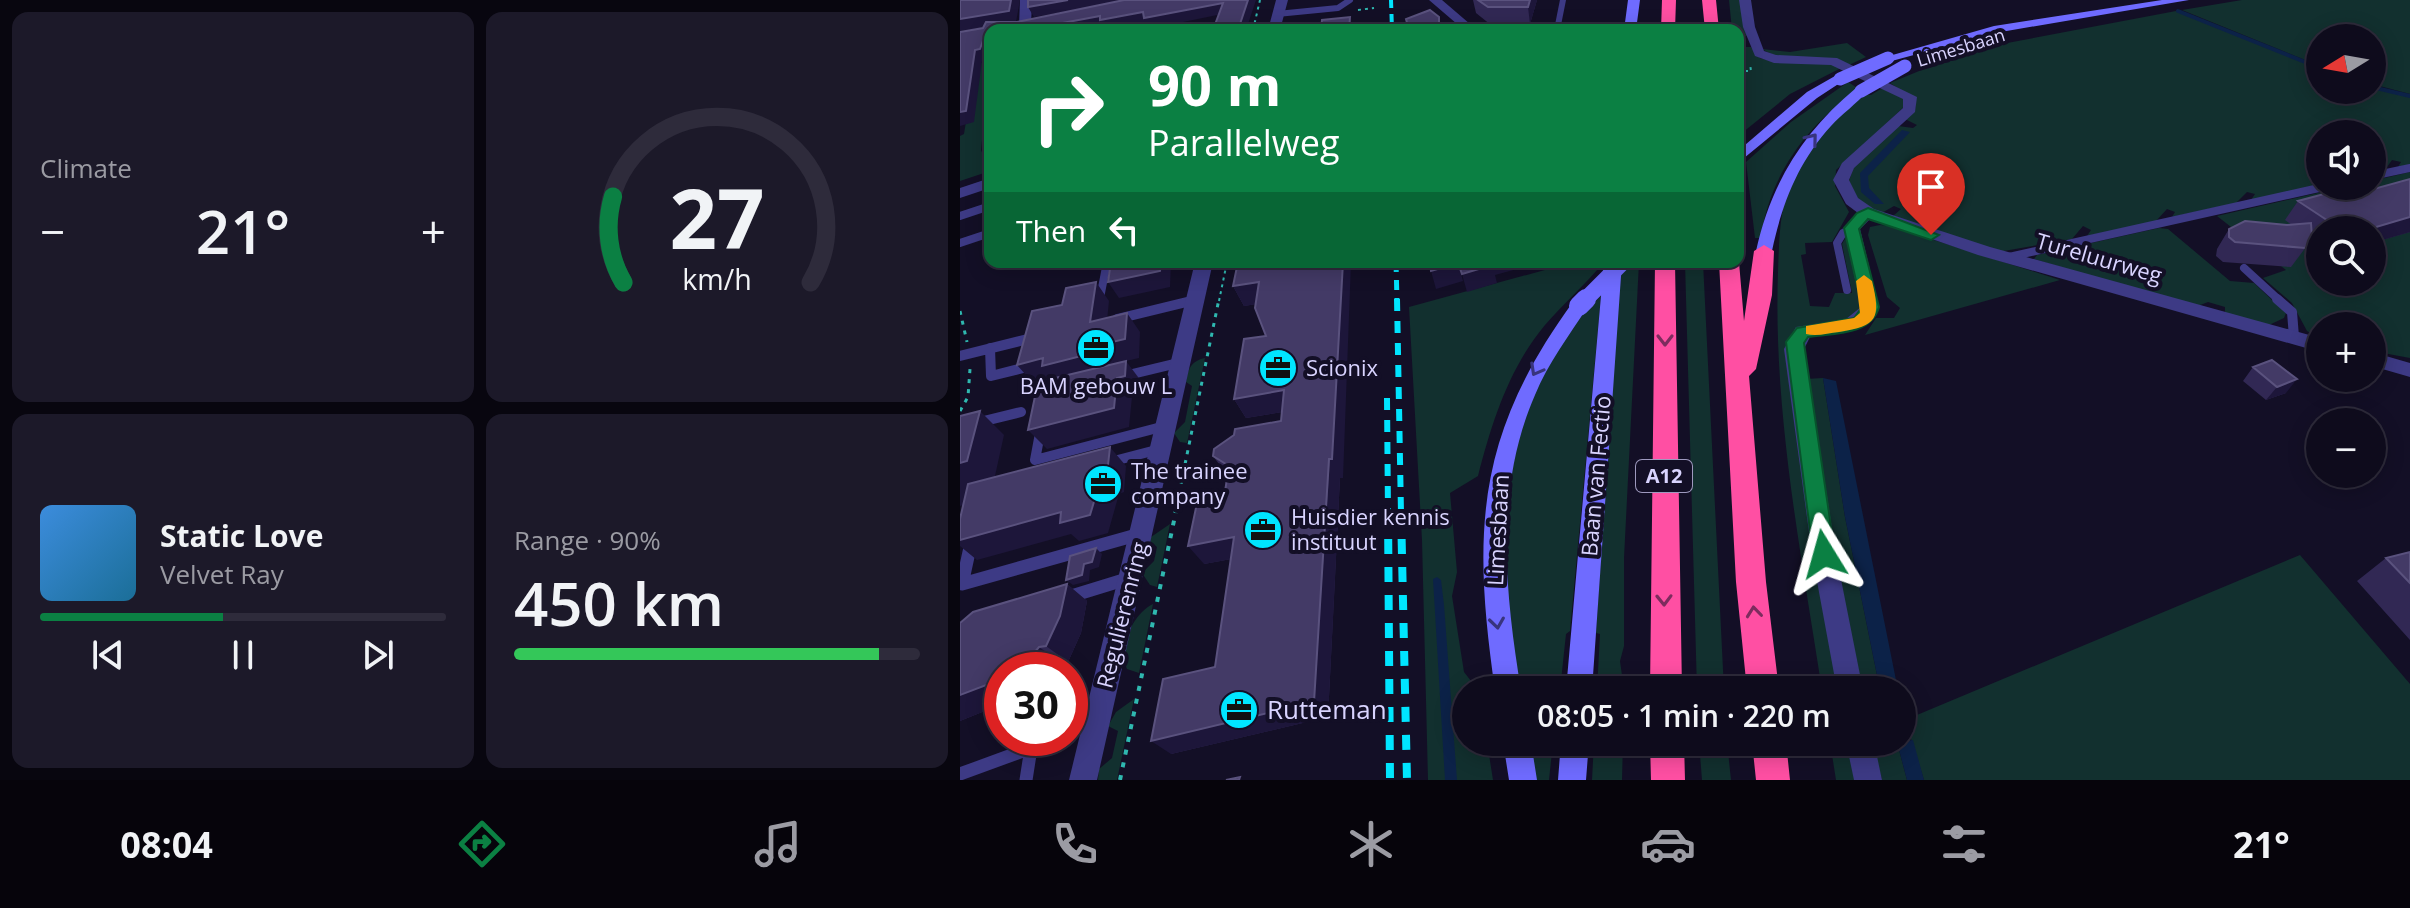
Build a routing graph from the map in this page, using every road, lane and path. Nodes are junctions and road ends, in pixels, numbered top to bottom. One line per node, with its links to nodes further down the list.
1 (1026, 0): 17 (street)
2 (1260, 0): 19 (path)
3 (1282, 0): 14 (street)
4 (1350, 0): 14 (lane)
5 (1435, 0): 21 (street)
6 (1563, 0): 22 (lane)
7 (1634, 0): 23 (main road)
8 (1669, 0): 24 (highway)
9 (1709, 0): 25 (highway)
10 (1745, 0): 35 (street)
11 (2183, 0): 15 (main road, Limesbaan)
12 (1374, 8): 13 (path)
13 (1367, 9)
14 (1277, 14): 20 (street)
15 (2068, 20): 28 (main road, Limesbaan, bridge); 40 (main road, Limesbaan, one-way to 15, bridge)
16 (1040, 23): 18 (street)
17 (1021, 24)
18 (1035, 24)
19 (1254, 24)
20 (1275, 24)
21 (1464, 24)
22 (1558, 24)
23 (1631, 24)
24 (1668, 24)
25 (1711, 24)
26 (1744, 71): 27 (path)
27 (1751, 71)
28 (1744, 154)
29 (2410, 168): 30 (lane)
30 (2386, 173)
31 (984, 185): 33 (street)
32 (2306, 191): 41 (lane)
33 (960, 193)
34 (984, 208): 36 (lane)
35 (1868, 212): 37 (street); 41 (street, Tureluurweg)
36 (960, 216)
37 (1852, 228): 50 (lane); 78 (street)
38 (984, 235): 39 (lane)
39 (960, 243)
40 (1764, 251): 64 (highway)
41 (2007, 258): 55 (street, Tureluurweg)
42 (1106, 268): 51 (lane)
43 (1203, 268): 52 (street, Regulierenring)
44 (1226, 268): 91 (path)
45 (1613, 268): 75 (main road, Baan van Fectio)
46 (1617, 268): 74 (main road, Limesbaan, one-way to 74, bridge)
47 (1665, 268): 76 (highway, A12, one-way to 76)
48 (1729, 268): 64 (highway)
49 (2244, 268): 55 (lane)
50 (1847, 290)
51 (1100, 298)
52 (1195, 300): 53 (lane); 59 (street, Regulierenring)
53 (1117, 319)
54 (1038, 336): 57 (lane)
55 (2294, 337): 56 (street, Tureluurweg)
56 (2306, 341)
57 (990, 348): 58 (lane); 61 (lane)
58 (960, 356)
59 (1184, 361): 63 (lane); 68 (street, Regulierenring)
60 (2386, 363): 62 (street)
61 (1031, 366)
62 (2410, 370)
63 (1107, 381)
64 (1738, 390): 77 (highway, one-way to 64)
65 (1044, 409): 68 (lane)
66 (1021, 412): 67 (lane)
67 (960, 427)
68 (1164, 437): 69 (lane); 71 (street, Regulierenring)
69 (1101, 465)
70 (975, 526): 71 (lane)
71 (1142, 533): 72 (street, Regulierenring)
72 (1132, 578): 73 (lane); 79 (street, Regulierenring)
73 (1057, 600)
74 (1506, 676)
75 (1580, 676)
76 (1666, 676)
77 (1761, 676)
78 (1847, 676)
79 (1095, 726): 80 (lane); 90 (street, Regulierenring)
80 (1088, 729)
81 (1011, 756): 88 (lane)
82 (1030, 756): 89 (lane)
83 (1519, 756): 92 (main road)
84 (1574, 756): 93 (main road)
85 (1667, 756): 94 (highway)
86 (1770, 756): 95 (highway)
87 (1863, 756): 96 (street)
88 (961, 776)
89 (1026, 780)
90 (1083, 780)
91 (1120, 780)
92 (1523, 780)
93 (1572, 780)
94 (1668, 780)
95 (1773, 780)
96 (1868, 780)

